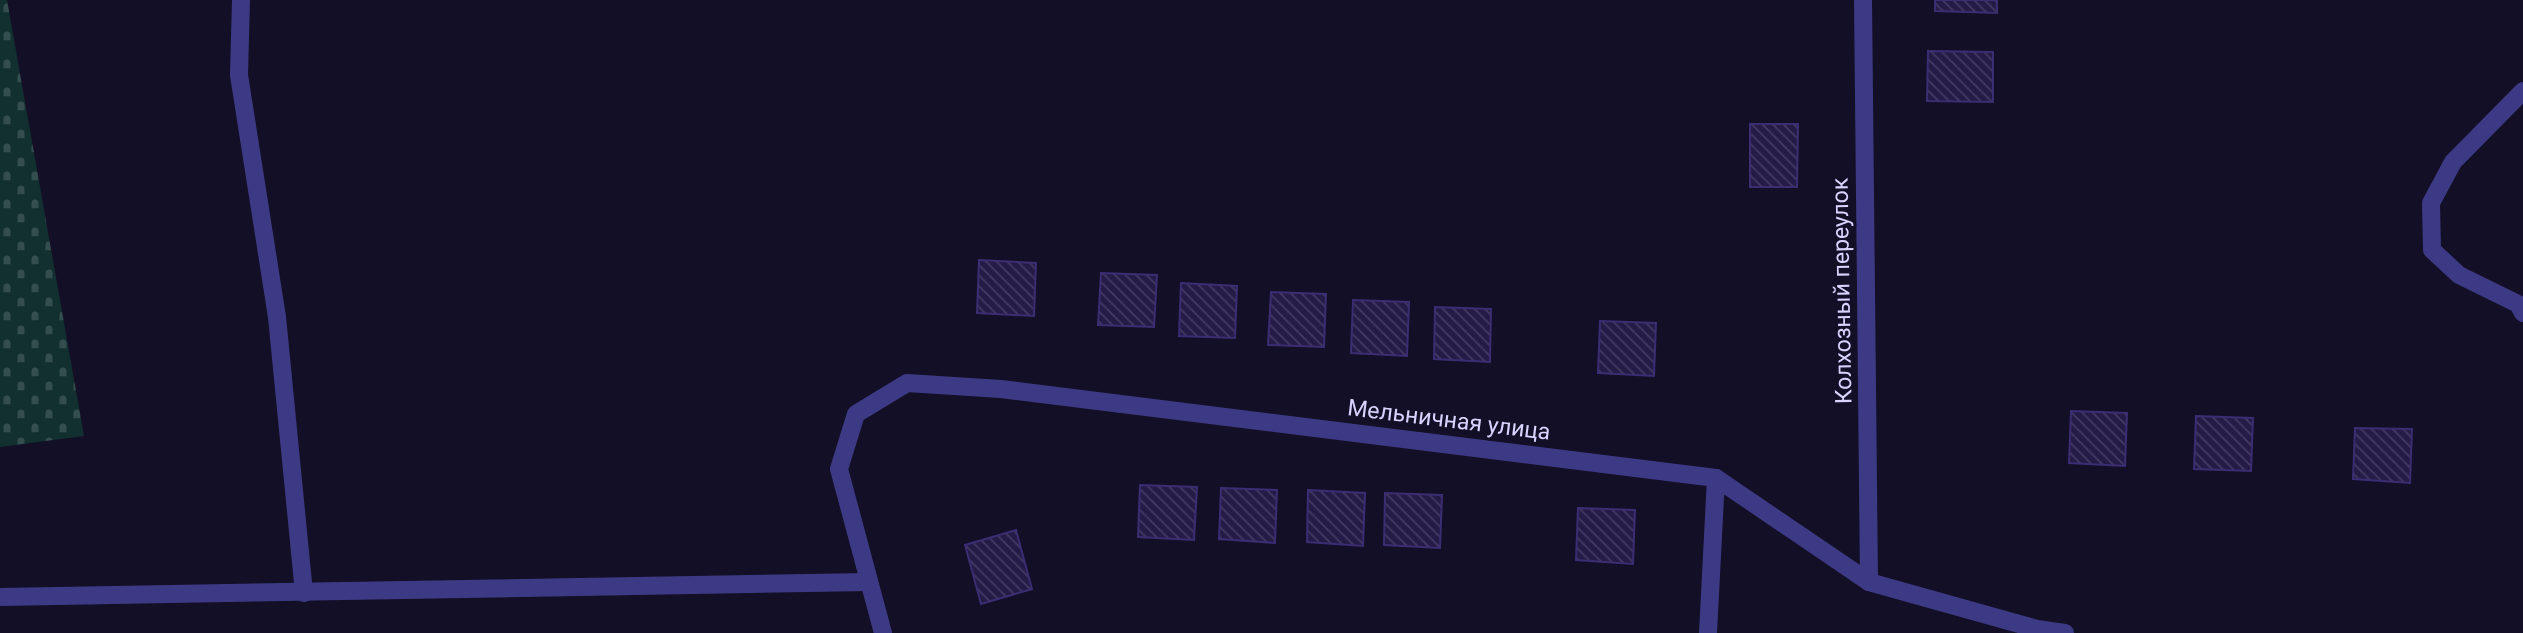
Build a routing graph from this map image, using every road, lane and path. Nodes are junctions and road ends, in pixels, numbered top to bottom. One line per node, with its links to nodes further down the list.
1 (241, 0): 8 (street)
2 (1863, 0): 7 (street, Колхозный переулок)
3 (2523, 92): 4 (street)
4 (2523, 313)
5 (1716, 478): 6 (street, Мельничная улица); 7 (street, Мельничная улица); 11 (street)
6 (870, 582): 8 (street); 10 (street)
7 (1869, 582): 12 (street, Мельничная улица)
8 (303, 593): 9 (street)
9 (0, 597)
10 (883, 633)
11 (1708, 633)
12 (2065, 633)

